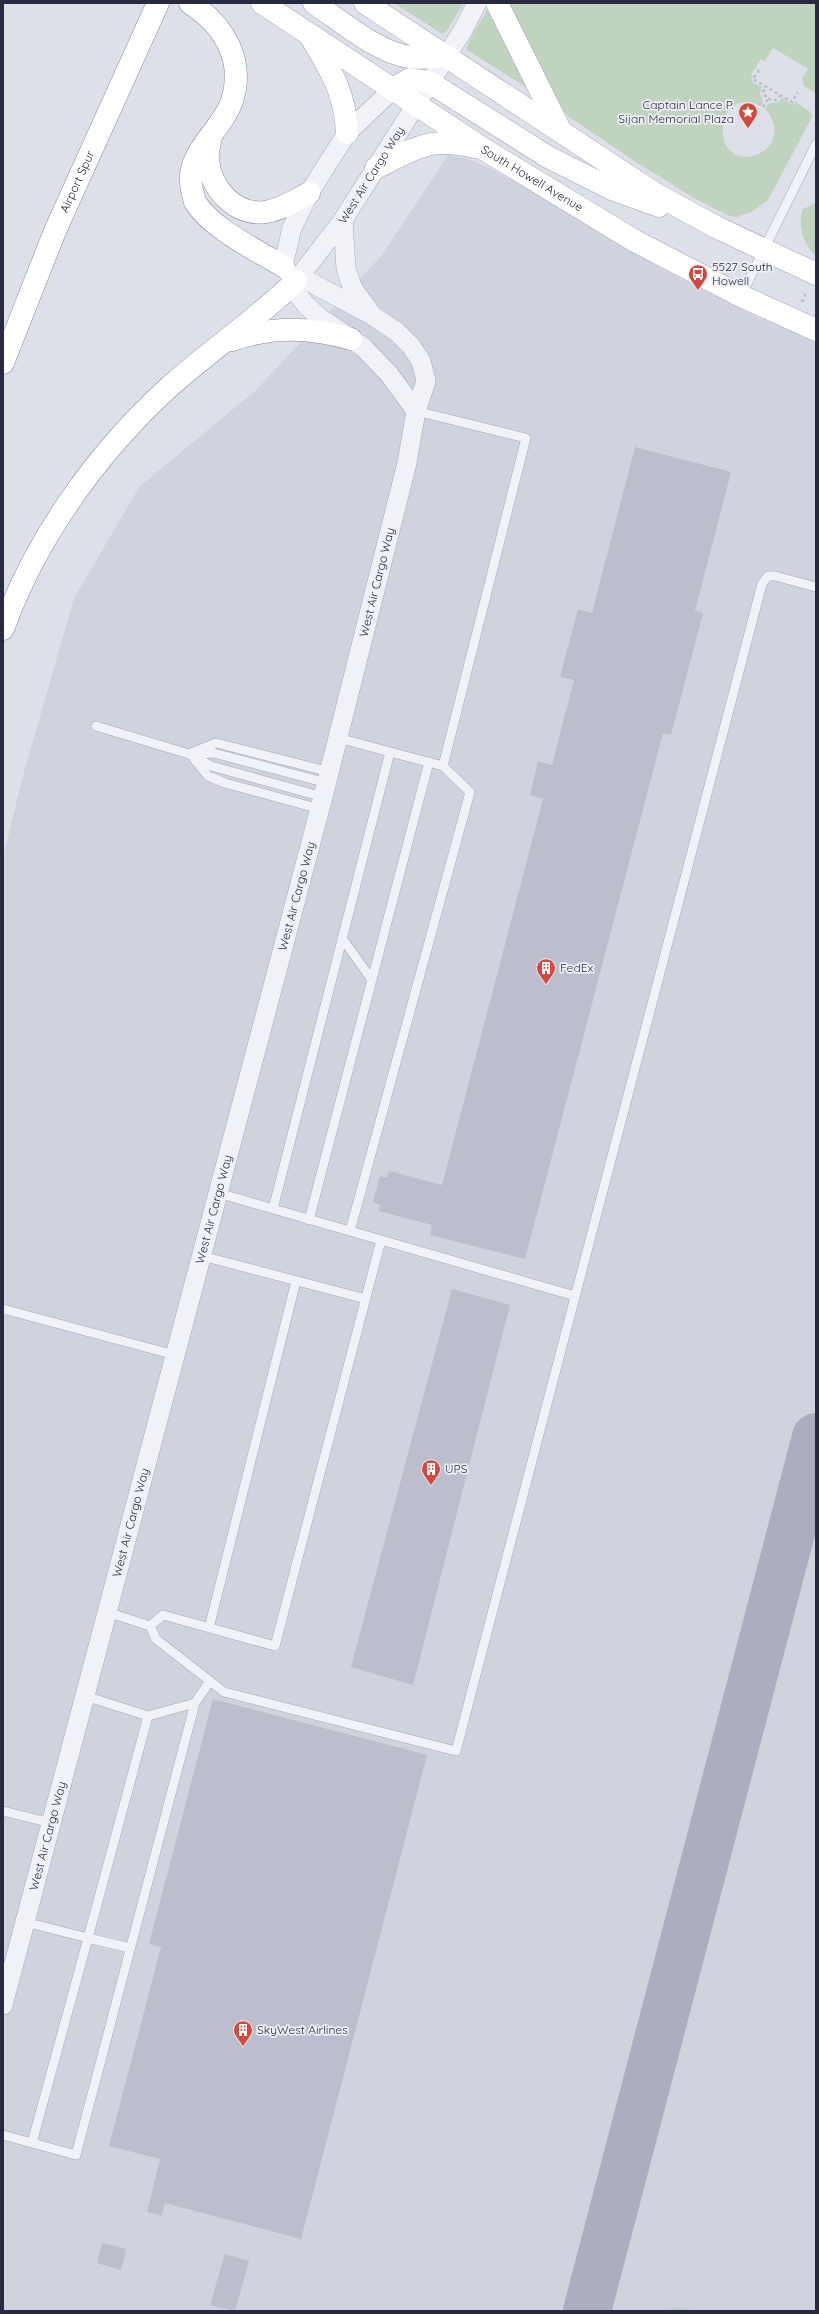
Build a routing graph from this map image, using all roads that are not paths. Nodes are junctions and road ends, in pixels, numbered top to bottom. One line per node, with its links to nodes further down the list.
1 (158, 3): 30 (main road, Airport Spur)
2 (190, 3): 15 (main road)
3 (262, 3): 8 (main road, South Howell Avenue)
4 (314, 3): 9 (main road)
5 (365, 3): 9 (main road)
6 (477, 3): 9 (street, West Air Cargo Way)
7 (497, 3): 13 (main road)
8 (309, 34): 11 (main road, South Howell Avenue); 14 (main road)
9 (446, 56): 10 (street, West Air Cargo Way); 13 (main road)
10 (429, 82): 11 (main road); 12 (street, West Air Cargo Way); 21 (main road)
11 (393, 89): 12 (main road, South Howell Avenue); 14 (street)
12 (416, 104): 17 (main road, South Howell Avenue); 18 (street, West Air Cargo Way)
13 (560, 131): 21 (main road)
14 (347, 133): 19 (street)
15 (211, 136): 19 (main road); 23 (main road)
16 (816, 144): 22 (lane)
17 (485, 150): 18 (main road); 25 (main road, South Howell Avenue)
18 (376, 168): 20 (street, West Air Cargo Way)
19 (309, 193): 23 (street)
20 (343, 220): 23 (street); 26 (street, West Air Cargo Way)
21 (716, 227): 22 (main road)
22 (762, 250): 24 (main road); 25 (lane)
23 (290, 274): 26 (street); 28 (street); 29 (main road)
24 (812, 282)
25 (741, 296): 27 (main road, South Howell Avenue)
26 (373, 316): 31 (street, West Air Cargo Way)
27 (816, 330)
28 (352, 339): 29 (main road); 31 (street)
29 (223, 343): 33 (main road)
30 (3, 363)
31 (416, 411): 35 (street, West Air Cargo Way); 39 (lane)
32 (816, 587): 50 (lane)
33 (3, 629)
34 (96, 726): 37 (lane)
35 (338, 738): 36 (lane); 40 (street, West Air Cargo Way)
36 (390, 752): 38 (lane); 41 (lane)
37 (189, 754): 40 (lane); 40 (lane); 40 (lane)
38 (429, 762): 39 (lane); 42 (lane)
39 (443, 766): 46 (lane)
40 (325, 790): 43 (street, West Air Cargo Way)
41 (342, 938): 42 (lane); 44 (lane)
42 (372, 980): 45 (lane)
43 (218, 1193): 44 (lane); 48 (street, West Air Cargo Way)
44 (273, 1209): 45 (lane)
45 (309, 1220): 46 (lane)
46 (350, 1231): 47 (lane)
47 (381, 1240): 50 (lane); 51 (lane)
48 (202, 1256): 49 (lane); 53 (street, West Air Cargo Way)
49 (296, 1281): 51 (lane); 56 (lane)
50 (575, 1296): 57 (lane)
51 (366, 1299): 56 (lane)
52 (3, 1309): 53 (lane)
53 (175, 1355): 54 (street, West Air Cargo Way)
54 (106, 1612): 55 (lane); 58 (street, West Air Cargo Way)
55 (150, 1626): 56 (lane); 57 (lane)
56 (209, 1628)
57 (210, 1681): 59 (lane)
58 (84, 1696): 60 (lane); 62 (street, West Air Cargo Way)
59 (195, 1703): 60 (lane); 65 (lane)
60 (148, 1716): 64 (lane)
61 (3, 1811): 62 (lane)
62 (51, 1823): 63 (street, West Air Cargo Way)
63 (25, 1922): 64 (lane); 66 (street, West Air Cargo Way)
64 (88, 1938): 65 (lane); 68 (lane)
65 (130, 1948): 68 (lane)
66 (3, 2005)
67 (3, 2135): 68 (lane)
68 (32, 2143)

